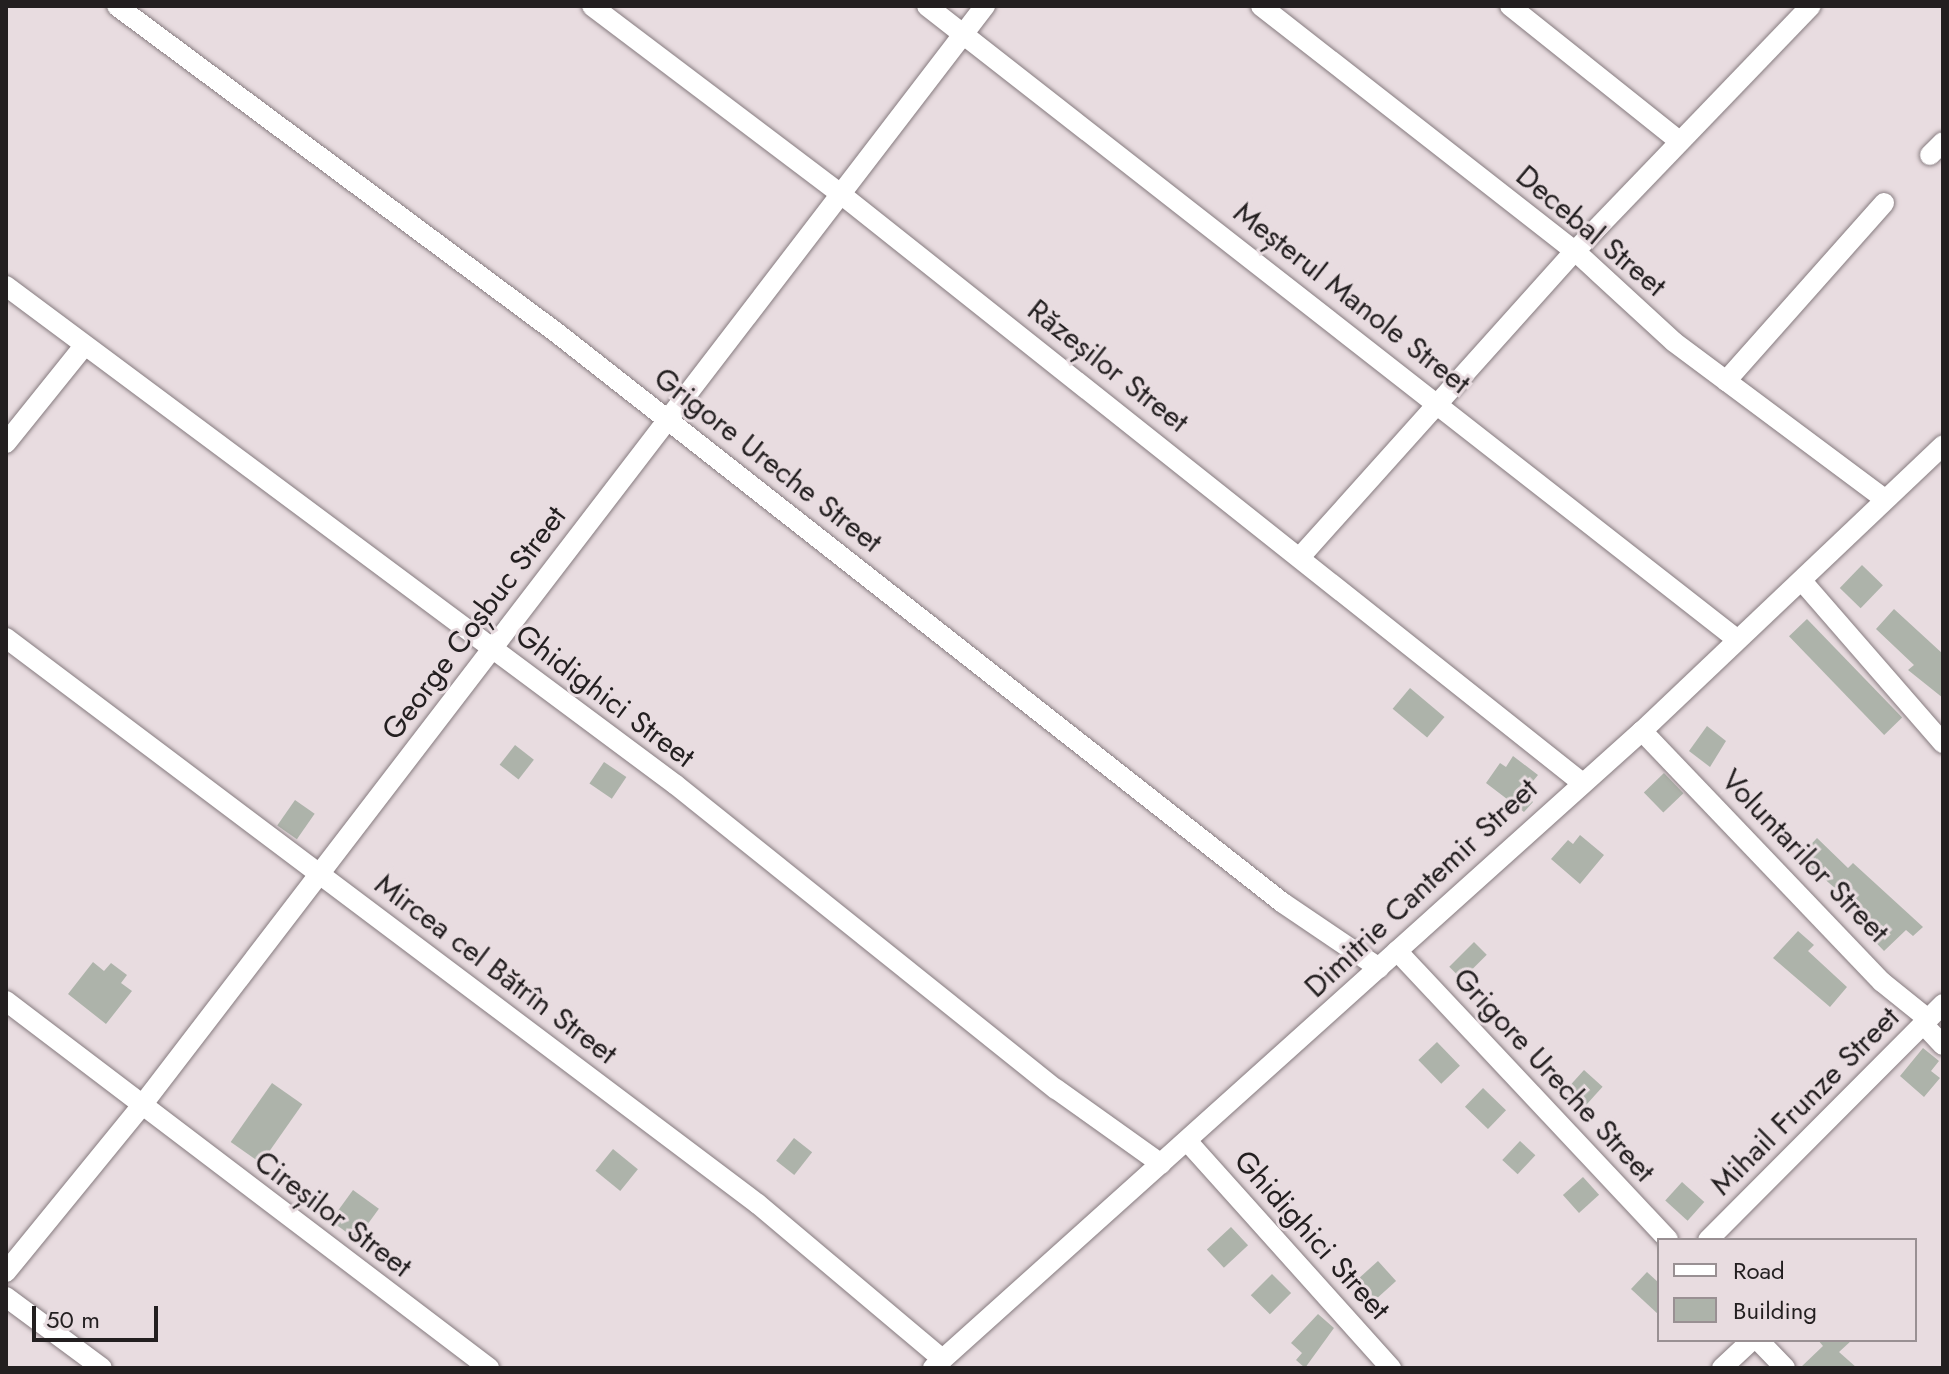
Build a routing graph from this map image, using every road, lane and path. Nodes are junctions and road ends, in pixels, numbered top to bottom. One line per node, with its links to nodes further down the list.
1 (117, 6): 17 (street, Grigore Ureche Street)
2 (592, 6): 10 (street, Răzeșilor Street)
3 (927, 6): 8 (street, Meșterul Manole Street)
4 (985, 6): 8 (street, George Coșbuc Street)
5 (1261, 6): 12 (street, Decebal Street)
6 (1510, 6): 9 (street)
7 (1811, 6): 9 (street)
8 (964, 34): 10 (street, George Coșbuc Street); 16 (street, Meșterul Manole Street)
9 (1678, 140): 12 (street)
10 (842, 195): 17 (street, George Coșbuc Street); 21 (street, Răzeșilor Street)
11 (1884, 203): 15 (street)
12 (1575, 251): 15 (street, Decebal Street); 16 (street)
13 (6, 286): 14 (street, Ghidighici Street)
14 (84, 346): 18 (street); 25 (street, Ghidighici Street)
15 (1726, 381): 20 (street, Decebal Street)
16 (1438, 402): 21 (street); 24 (street, Meșterul Manole Street)
17 (664, 419): 25 (street, George Coșbuc Street); 31 (street, Grigore Ureche Street)
18 (6, 443)
19 (1943, 445): 20 (street, Dimitrie Cantemir Street)
20 (1885, 499): 22 (street, Dimitrie Cantemir Street)
21 (1301, 556): 28 (street, Răzeșilor Street)
22 (1802, 581): 24 (street, Dimitrie Cantemir Street); 27 (street)
23 (6, 638): 29 (street, Mircea cel Bătrîn Street)
24 (1738, 640): 26 (street, Dimitrie Cantemir Street)
25 (492, 649): 29 (street, George Coșbuc Street); 38 (street, Ghidighici Street)
26 (1642, 731): 28 (street, Dimitrie Cantemir Street); 34 (street, Voluntarilor Street)
27 (1943, 743)
28 (1581, 782): 30 (street, Dimitrie Cantemir Street)
29 (319, 875): 36 (street, George Coșbuc Street); 45 (street, Mircea cel Bătrîn Street)
30 (1397, 951): 31 (street, Dimitrie Cantemir Street); 39 (street, Grigore Ureche Street)
31 (1379, 968): 37 (street, Dimitrie Cantemir Street)
32 (6, 1001): 36 (street, Cireșilor Street)
33 (1943, 1004): 34 (street, Mihail Frunze Street)
34 (1926, 1023): 35 (street, Voluntarilor Street); 40 (street, Mihail Frunze Street)
35 (1943, 1045)
36 (143, 1104): 41 (street, George Coșbuc Street); 47 (street, Cireșilor Street)
37 (1188, 1142): 38 (street, Dimitrie Cantemir Street); 48 (street, Ghidighici Street)
38 (1161, 1164): 45 (street, Dimitrie Cantemir Street)
39 (1666, 1238)
40 (1710, 1238)
41 (6, 1272)
42 (6, 1297): 46 (street)
43 (1750, 1342): 49 (street)
44 (1760, 1342): 50 (street)
45 (938, 1364)
46 (102, 1368)
47 (489, 1368)
48 (1391, 1368)
49 (1722, 1368)
50 (1785, 1368)

